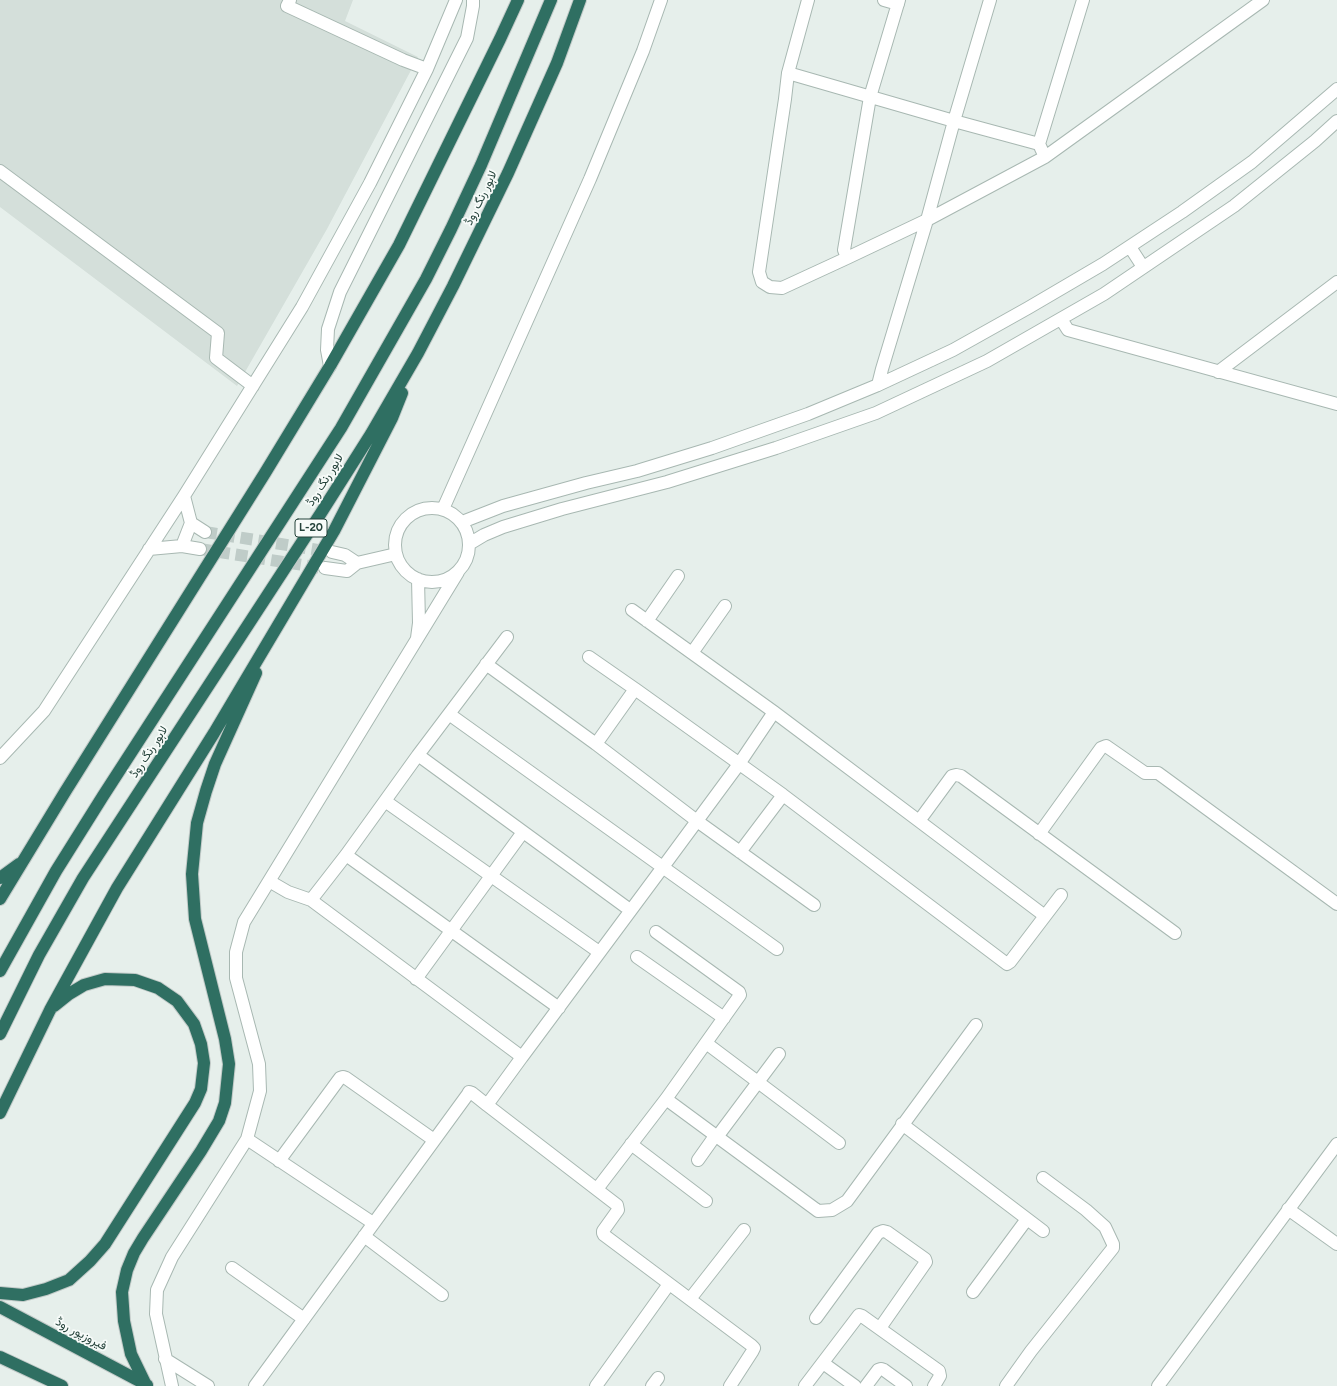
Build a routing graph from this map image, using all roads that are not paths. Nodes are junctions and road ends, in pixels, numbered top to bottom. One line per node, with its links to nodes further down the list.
1 (290, 0): 14 (street)
2 (456, 0): 14 (street)
3 (473, 0): 30 (street)
4 (518, 0): 30 (highway)
5 (551, 0): 93 (highway, لاہور رنگ روڈ / L-20)
6 (580, 0): 29 (highway, لاہور رنگ روڈ / L-20)
7 (661, 0): 36 (street)
8 (808, 0): 15 (street)
9 (884, 0): 13 (street)
10 (990, 0): 18 (street)
11 (1082, 0): 20 (street)
12 (1263, 0): 21 (street)
13 (898, 2): 17 (street)
14 (427, 69): 33 (street)
15 (788, 73): 17 (street); 25 (street)
16 (1337, 89): 24 (street)
17 (870, 97): 18 (street); 25 (street)
18 (954, 121): 20 (street); 23 (street)
19 (1337, 121): 26 (street)
20 (1039, 144): 21 (street)
21 (1045, 157): 23 (street)
22 (0, 171): 33 (street)
23 (927, 220): 25 (street); 32 (street)
24 (1130, 247): 26 (street); 32 (street)
25 (847, 258)
26 (1143, 267): 28 (street)
27 (1336, 284): 31 (street)
28 (1061, 319): 31 (street); 40 (street)
29 (418, 353): 53 (highway); 99 (highway, لاہور رنگ روڈ / L-20)
30 (330, 366): 75 (highway)
31 (1218, 372): 34 (street)
32 (878, 385): 37 (street)
33 (253, 386): 35 (street)
34 (1337, 404)
35 (184, 496): 38 (street); 42 (street)
36 (443, 509): 37 (street); 45 (street)
37 (462, 522): 40 (street)
38 (191, 523): 39 (street); 41 (street)
39 (205, 532)
40 (469, 544): 48 (street)
41 (182, 546): 42 (street); 43 (street)
42 (149, 549): 65 (street)
43 (200, 549)
44 (332, 552): 46 (street)
45 (396, 554): 46 (street); 50 (street)
46 (357, 562): 47 (street)
47 (325, 568)
48 (458, 572): 50 (street); 56 (street)
49 (678, 576): 54 (street)
50 (418, 579): 56 (street)
51 (725, 606): 57 (street)
52 (632, 610): 54 (street)
53 (279, 621): 96 (highway); 140 (highway)
54 (647, 621): 57 (street)
55 (507, 637): 59 (street)
56 (417, 641): 79 (street)
57 (692, 653): 61 (street)
58 (589, 657): 60 (street)
59 (486, 664): 62 (street); 63 (street)
60 (635, 690): 63 (street); 66 (street)
61 (774, 712): 66 (street); 70 (street)
62 (449, 714): 64 (street); 76 (street)
63 (596, 744): 69 (street)
64 (418, 755): 68 (street); 71 (street)
65 (0, 758)
66 (739, 764): 67 (street); 69 (street)
67 (783, 795): 73 (street); 86 (street)
68 (385, 801): 74 (street); 77 (street)
69 (697, 821): 73 (street); 76 (street)
70 (919, 821): 72 (street); 86 (street)
71 (522, 832): 77 (street); 85 (street)
72 (1039, 834): 83 (street); 89 (street)
73 (740, 852): 84 (street)
74 (346, 855): 82 (street); 87 (street)
75 (22, 862): 78 (highway); 81 (highway)
76 (663, 867): 85 (street); 90 (street)
77 (492, 876): 87 (street); 91 (street)
78 (0, 878)
79 (269, 881): 82 (street); 109 (street)
80 (1061, 895): 86 (street)
81 (0, 899)
82 (311, 900): 94 (street)
83 (1337, 904)
84 (814, 905)
85 (630, 910): 91 (street)
86 (1046, 916)
87 (451, 930): 94 (street); 95 (street)
88 (656, 932): 97 (street)
89 (1175, 933)
90 (777, 949)
91 (599, 952): 95 (street)
92 (637, 957): 97 (street)
93 (0, 971)
94 (416, 979): 102 (street)
95 (559, 1008): 102 (street)
96 (50, 1010): 106 (highway); 129 (highway)
97 (724, 1018): 100 (street)
98 (976, 1025): 107 (street)
99 (0, 1034)
100 (706, 1043): 103 (street); 104 (street)
101 (779, 1054): 103 (street)
102 (522, 1057): 105 (street)
103 (759, 1083): 108 (street); 112 (street)
104 (666, 1099): 108 (street); 111 (street)
105 (487, 1105): 110 (street); 117 (street)
106 (0, 1113)
107 (902, 1124): 108 (street); 120 (street)
108 (716, 1137): 114 (street)
109 (247, 1139): 115 (street); 137 (street)
110 (434, 1140): 115 (street); 121 (street)
111 (631, 1144): 117 (street); 118 (street)
112 (839, 1144)
113 (1336, 1146): 119 (street)
114 (698, 1160)
115 (280, 1161): 121 (street)
116 (1043, 1178): 153 (street)
117 (597, 1189): 127 (street)
118 (706, 1201)
119 (1288, 1209): 125 (street); 154 (street)
120 (1027, 1219): 123 (street); 128 (street)
121 (373, 1223): 124 (street)
122 (744, 1230): 131 (street)
123 (1043, 1231)
124 (364, 1236): 130 (street); 134 (street)
125 (1337, 1244)
126 (232, 1268): 134 (street)
127 (669, 1284): 131 (street); 146 (street)
128 (973, 1292)
129 (0, 1293)
130 (442, 1295)
131 (690, 1299): 147 (street)
132 (0, 1307): 140 (highway, فیروزپور روڈ)
133 (816, 1318): 135 (street)
134 (304, 1319): 145 (street)
135 (880, 1328): 138 (street); 152 (street)
136 (0, 1357): 139 (highway)
137 (165, 1359): 143 (street); 144 (street)
138 (822, 1363): 148 (street); 149 (street)
139 (36, 1373): 141 (highway); 142 (highway)
140 (147, 1385)
141 (45, 1386)
142 (62, 1386)
143 (172, 1386)
144 (208, 1386)
145 (255, 1386)
146 (596, 1386)
147 (730, 1386)
148 (806, 1386)
149 (855, 1386)
150 (866, 1386): 151 (street)
151 (906, 1386)
152 (934, 1386)
153 (1006, 1386)
154 (1158, 1386)

